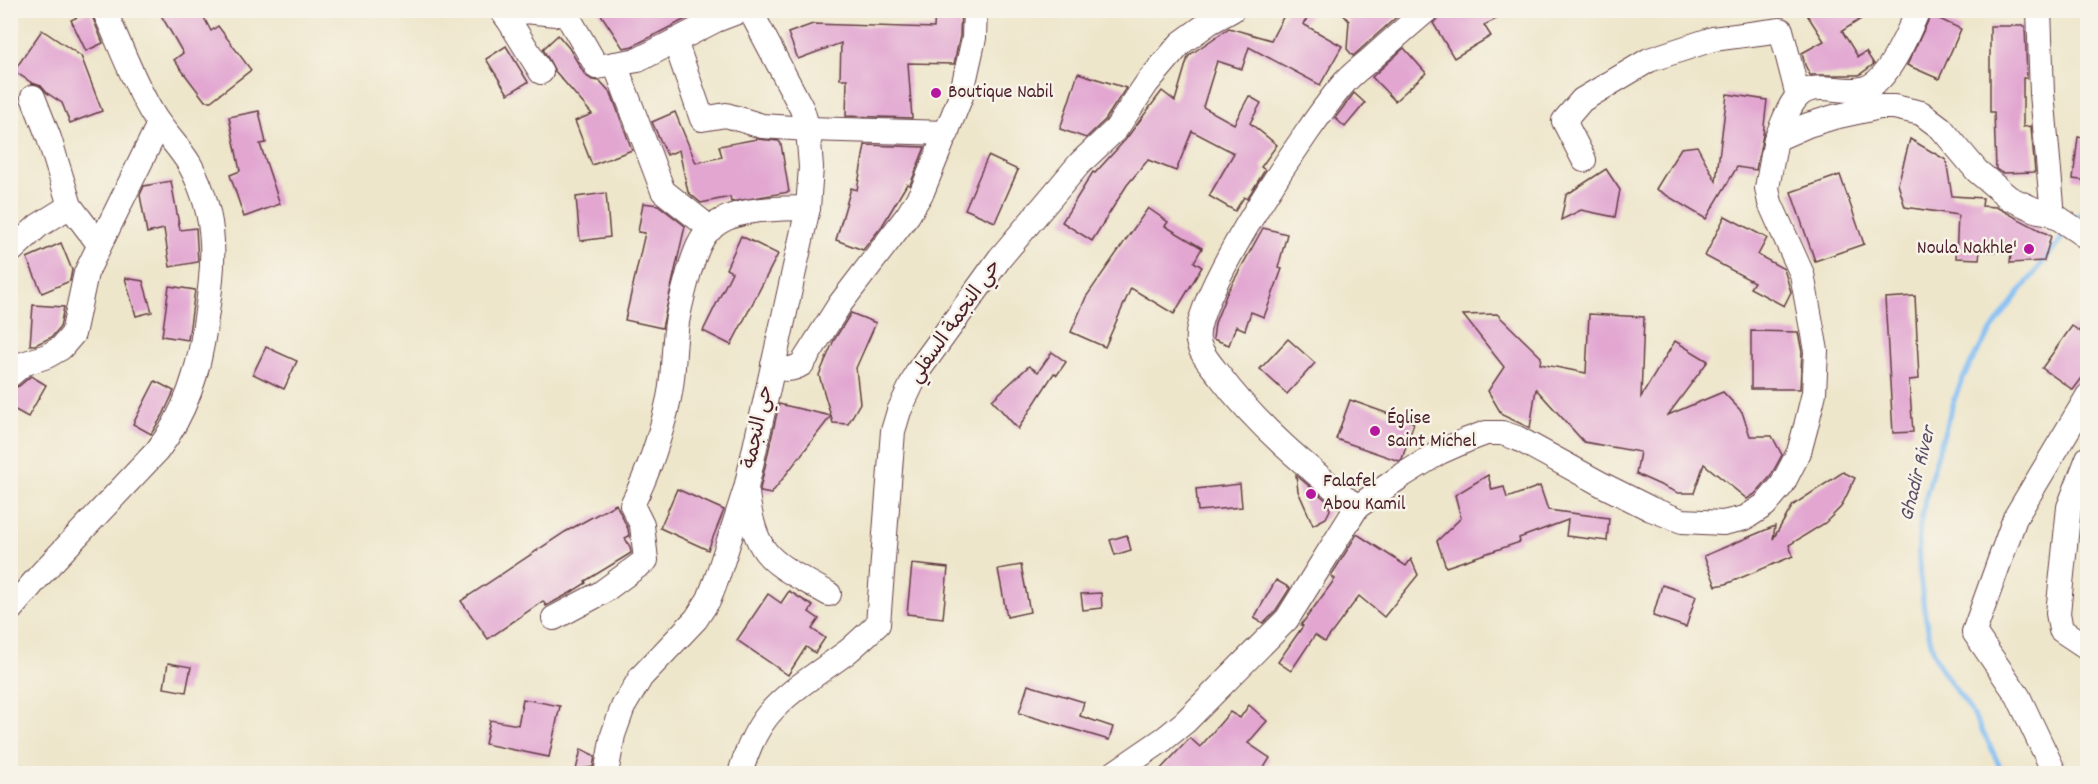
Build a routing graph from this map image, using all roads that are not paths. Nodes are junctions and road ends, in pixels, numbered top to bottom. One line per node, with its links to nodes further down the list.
1 (104, 10): 15 (street)
2 (742, 10): 10 (street)
3 (750, 10): 16 (street)
4 (975, 10): 17 (street, حي النجمة)
5 (1232, 10): 38 (street, حي النجمة السفلي)
6 (1427, 10): 32 (street)
7 (1918, 10): 13 (street)
8 (2039, 10): 22 (street)
9 (505, 14): 11 (street); 12 (street)
10 (675, 41): 11 (street); 16 (street)
11 (615, 64): 23 (street)
12 (541, 72)
13 (1798, 96): 18 (street); 19 (street)
14 (33, 97): 20 (street)
15 (159, 124): 25 (street); 34 (street)
16 (808, 129): 17 (street); 21 (street)
17 (947, 133): 27 (street, حي النجمة)
18 (1776, 139): 22 (street); 32 (street)
19 (1584, 160)
20 (70, 206): 25 (street); 26 (street)
21 (808, 208): 23 (street); 27 (street)
22 (2051, 213): 24 (street)
23 (711, 229): 35 (street)
24 (2088, 238)
25 (99, 244): 28 (street)
26 (10, 252)
27 (773, 365): 31 (street, حي النجمة)
28 (10, 375)
29 (2088, 396): 40 (street)
30 (2088, 458): 36 (street)
31 (746, 488): 33 (street); 37 (street, حي النجمة)
32 (1356, 507): 39 (street)
33 (829, 594)
34 (10, 609)
35 (554, 618)
36 (2088, 648)
37 (606, 774)
38 (740, 774)
39 (1113, 774)
40 (2055, 774)

